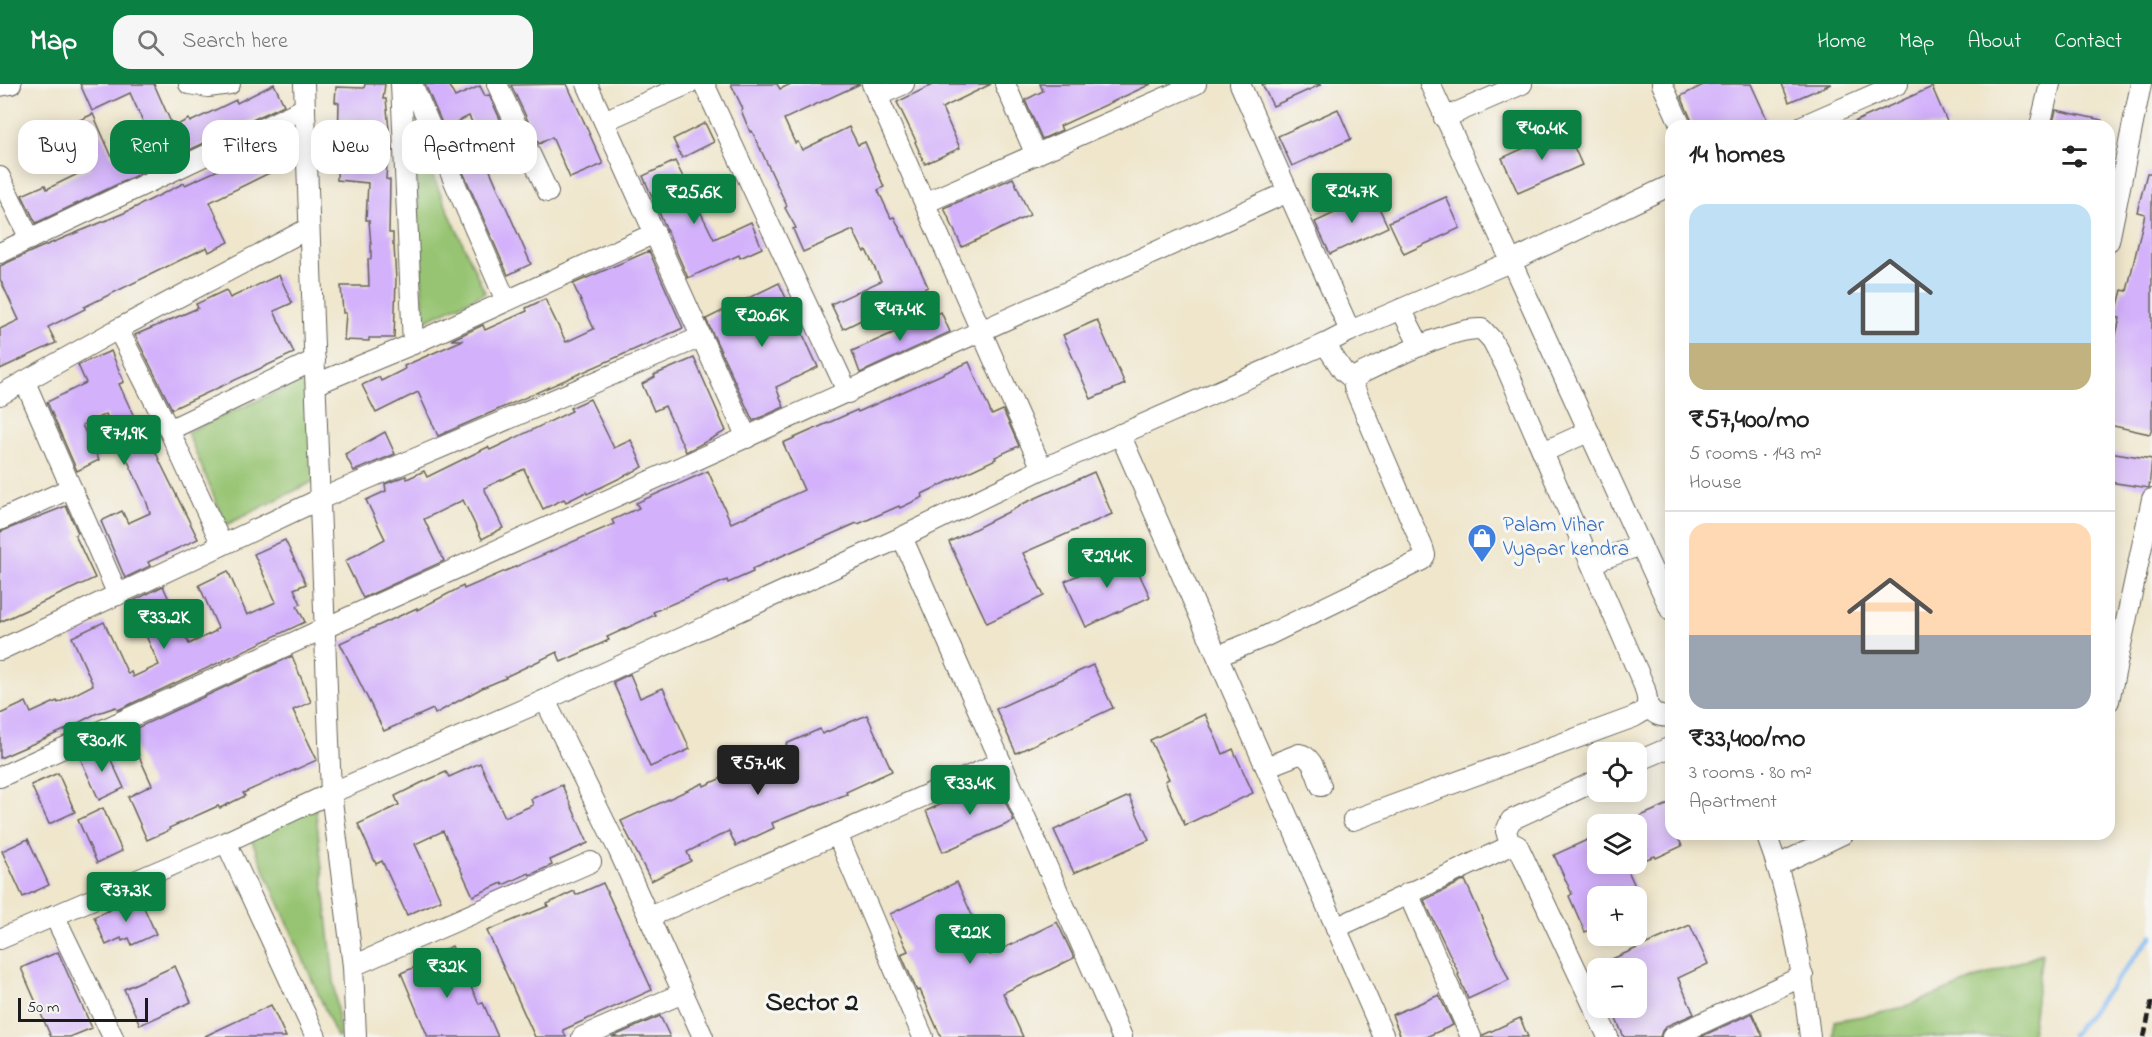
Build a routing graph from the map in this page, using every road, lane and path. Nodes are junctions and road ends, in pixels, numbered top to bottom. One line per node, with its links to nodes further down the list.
1 (11, 84): 21 (street)
2 (189, 84): 3 (street)
3 (230, 84)
4 (304, 84): 23 (street)
5 (401, 84): 47 (street)
6 (412, 84): 41 (street)
7 (497, 84): 32 (street)
8 (587, 84): 28 (street)
9 (688, 84): 28 (street)
10 (704, 84): 54 (street)
11 (904, 84): 22 (street)
12 (1005, 84): 29 (street)
13 (1196, 84): 29 (street)
14 (1240, 84): 33 (street)
15 (1430, 84): 24 (street)
16 (1522, 84): 24 (street)
17 (1662, 84): 25 (street)
18 (1898, 84): 26 (street)
19 (2050, 84): 27 (street)
20 (2141, 84): 35 (street)
21 (0, 86)
22 (874, 90): 34 (street)
23 (305, 108): 36 (street); 38 (street)
24 (1444, 118): 40 (street)
25 (1678, 120)
26 (1816, 120)
27 (2041, 120)
28 (604, 121): 37 (street)
29 (1036, 155): 34 (street)
30 (0, 177): 38 (street)
31 (1665, 188): 40 (street)
32 (548, 192)
33 (1288, 192): 44 (street); 45 (street)
34 (925, 203): 44 (street)
35 (2115, 212)
36 (309, 228): 43 (street); 50 (street)
37 (655, 233): 41 (street); 46 (street)
38 (30, 239): 39 (street)
39 (0, 253)
40 (1510, 262): 42 (street); 57 (street)
41 (506, 301): 47 (street)
42 (1401, 309): 45 (street); 49 (street)
43 (118, 329): 52 (street); 56 (street)
44 (982, 331): 54 (street); 61 (street)
45 (1350, 331): 48 (street)
46 (702, 337): 59 (street); 63 (street)
47 (413, 344): 53 (street)
48 (1325, 344): 51 (street); 58 (street)
49 (1420, 346): 51 (street); 60 (street)
50 (315, 360): 53 (street); 56 (street)
51 (1355, 381): 74 (street)
52 (24, 382): 55 (street); 62 (street)
53 (316, 384): 63 (street)
54 (848, 393): 59 (street)
55 (0, 395)
56 (170, 430): 67 (street)
57 (1588, 432): 60 (street); 68 (street)
58 (1120, 434): 61 (street); 74 (street)
59 (747, 438): 72 (street)
60 (1543, 452): 69 (street)
61 (1042, 469): 66 (street)
62 (71, 488): 65 (street); 70 (street)
63 (320, 499): 67 (street); 72 (street)
64 (2152, 499): 75 (street)
65 (0, 520)
66 (902, 537): 76 (street); 81 (street)
67 (222, 545): 70 (street)
68 (1641, 545): 69 (street); 71 (street)
69 (1591, 563): 77 (street)
70 (118, 595): 73 (street)
71 (1665, 598)
72 (325, 628): 83 (street); 86 (street)
73 (0, 650)
74 (1218, 656): 82 (street)
75 (2115, 673)
76 (545, 700): 86 (street); 97 (street)
77 (1647, 705): 78 (street); 87 (street)
78 (1665, 717)
79 (1665, 750): 80 (street)
80 (1647, 757)
81 (1001, 762): 88 (street); 109 (street)
82 (1266, 767): 85 (street); 98 (street)
83 (0, 777)
84 (1587, 785): 92 (street)
85 (1321, 786)
86 (332, 793): 91 (street); 100 (street)
87 (1353, 820)
88 (837, 834): 97 (street); 108 (street)
89 (1768, 840): 94 (street)
90 (1830, 840): 94 (street)
91 (226, 842): 96 (street); 104 (street)
92 (1510, 845): 95 (street); 112 (street)
93 (591, 862): 100 (street)
94 (1778, 865): 101 (street)
95 (1408, 893): 98 (street); 111 (street)
96 (54, 915): 99 (street); 103 (street)
97 (649, 917): 102 (street)
98 (1336, 928): 110 (street)
99 (0, 939)
100 (352, 966): 105 (street)
101 (1803, 976): 113 (street); 114 (street)
102 (683, 993): 106 (street); 107 (street)
103 (113, 1037)
104 (316, 1037)
105 (356, 1037)
106 (582, 1037)
107 (703, 1037)
108 (923, 1037)
109 (1122, 1037)
110 (1384, 1037)
111 (1471, 1037)
112 (1608, 1037)
113 (1672, 1037)
114 (1810, 1037)

